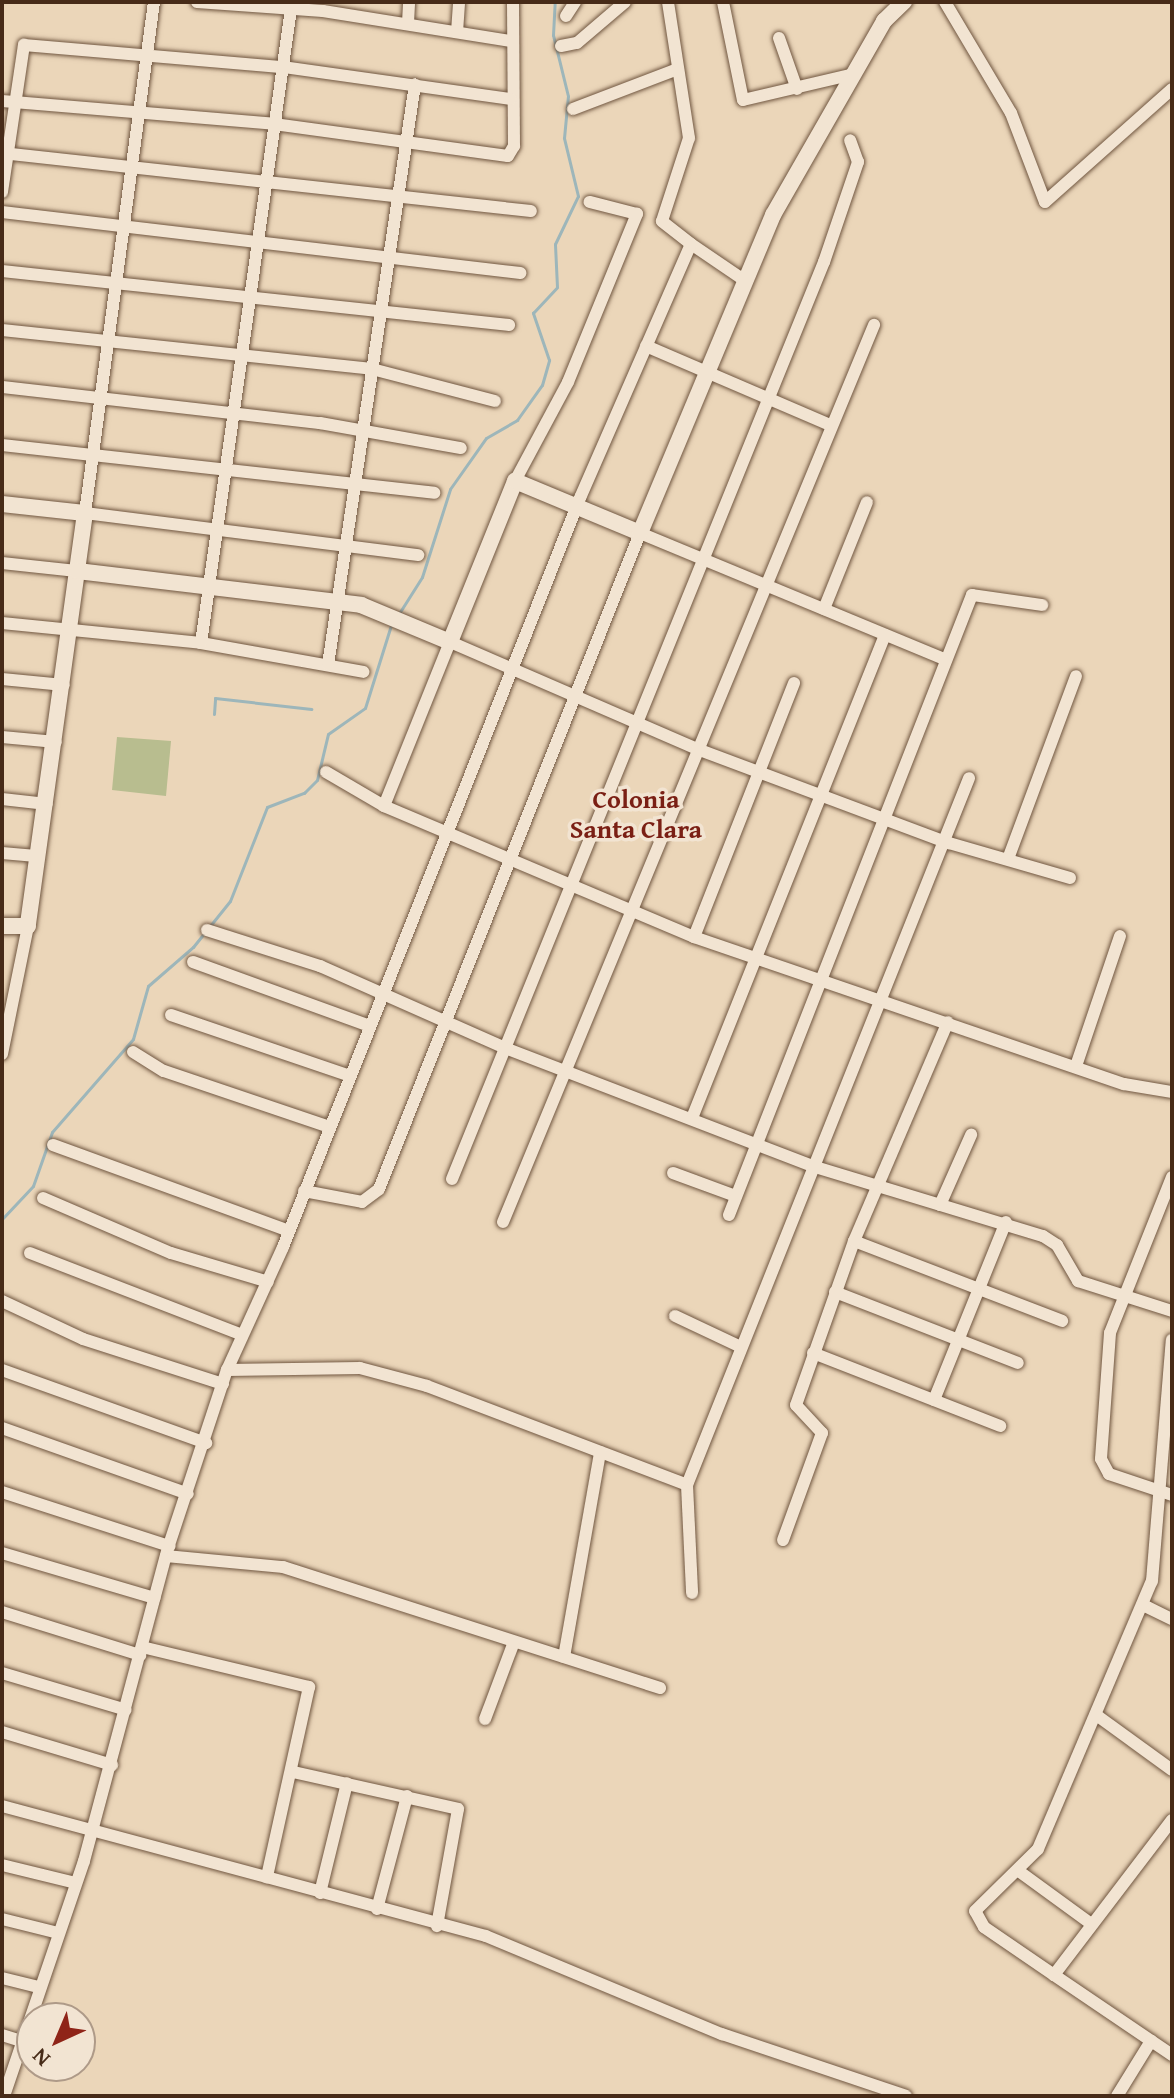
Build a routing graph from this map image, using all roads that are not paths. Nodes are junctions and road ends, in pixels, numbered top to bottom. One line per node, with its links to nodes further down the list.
1 (154, 2): 19 (street)
2 (197, 2): 12 (street)
3 (409, 2): 14 (street)
4 (459, 2): 15 (street)
5 (513, 2): 17 (street)
6 (575, 2): 13 (street)
7 (625, 2): 18 (street)
8 (668, 2): 21 (street)
9 (723, 2): 24 (street)
10 (904, 2): 22 (street)
11 (945, 2): 25 (street)
12 (292, 5): 14 (street); 20 (street)
13 (566, 16)
14 (408, 23): 15 (street)
15 (457, 32): 17 (street)
16 (779, 38): 24 (street)
17 (510, 41): 26 (street)
18 (561, 46)
19 (151, 54): 20 (street); 27 (street); 29 (street)
20 (283, 67): 23 (street); 30 (street)
21 (678, 69): 28 (street); 42 (street)
22 (854, 74): 24 (street); 49 (street)
23 (415, 84): 26 (street); 32 (street)
24 (797, 89)
25 (1172, 89)
26 (511, 99): 32 (street)
27 (8, 102): 29 (street); 33 (street)
28 (573, 109)
29 (143, 112): 30 (street); 34 (street)
30 (274, 124): 32 (street); 35 (street)
31 (850, 140): 63 (street)
32 (408, 143): 37 (street)
33 (5, 153): 34 (street); 36 (street)
34 (137, 172): 35 (street); 43 (street)
35 (268, 181): 37 (street); 44 (street)
36 (2, 192)
37 (399, 200): 39 (street); 46 (street)
38 (590, 202): 41 (street)
39 (531, 211)
40 (2, 212): 43 (street)
41 (637, 214): 42 (street); 72 (street)
42 (662, 221): 45 (street)
43 (128, 226): 44 (street); 50 (street)
44 (260, 239): 46 (street); 51 (street)
45 (691, 244): 49 (street); 57 (street)
46 (393, 253): 48 (street); 52 (street)
47 (2, 271): 50 (street)
48 (520, 273)
49 (744, 280): 60 (street)
50 (120, 283): 51 (street); 56 (street)
51 (251, 298): 52 (street); 58 (street)
52 (381, 310): 53 (street); 59 (street)
53 (509, 325)
54 (874, 325): 66 (street)
55 (2, 330): 56 (street)
56 (110, 342): 58 (street); 62 (street)
57 (646, 346): 60 (street); 77 (street)
58 (242, 355): 59 (street); 65 (street)
59 (372, 369): 64 (street); 67 (street)
60 (707, 372): 63 (street); 80 (street)
61 (2, 387): 62 (street)
62 (100, 398): 65 (street); 70 (street)
63 (769, 399): 66 (street); 83 (street)
64 (495, 401)
65 (234, 415): 67 (street); 71 (street)
66 (830, 425): 86 (street)
67 (361, 428): 69 (street); 73 (street)
68 (2, 445): 70 (street)
69 (461, 448)
70 (93, 455): 71 (street); 78 (street)
71 (224, 471): 73 (street); 79 (street)
72 (515, 481): 77 (street); 94 (street)
73 (352, 486): 74 (street); 81 (street)
74 (434, 493)
75 (867, 502): 90 (street)
76 (2, 504): 78 (street)
77 (576, 506): 80 (street); 98 (street)
78 (85, 513): 79 (street); 85 (street)
79 (216, 529): 81 (street); 87 (street)
80 (640, 533): 83 (street); 104 (street)
81 (346, 541): 82 (street); 88 (street)
82 (418, 555)
83 (702, 558): 86 (street); 105 (street)
84 (2, 563): 85 (street)
85 (77, 571): 87 (street); 92 (street)
86 (763, 584): 90 (street); 108 (street)
87 (208, 587): 88 (street); 95 (street)
88 (337, 601): 94 (street); 97 (street)
89 (1042, 605): 96 (street)
90 (824, 609): 93 (street)
91 (2, 623): 92 (street)
92 (72, 632): 95 (street); 103 (street)
93 (885, 635): 96 (street); 112 (street)
94 (450, 642): 98 (street); 115 (street)
95 (201, 643): 97 (street)
96 (946, 660): 116 (street)
97 (328, 665): 99 (street)
98 (512, 669): 104 (street); 117 (street)
99 (363, 672)
100 (1076, 676): 122 (street)
101 (2, 679): 103 (street)
102 (794, 683): 110 (street)
103 (64, 685): 107 (street)
104 (574, 696): 105 (street); 121 (street)
105 (636, 723): 108 (street); 124 (street)
106 (2, 737): 107 (street)
107 (56, 742): 114 (street)
108 (697, 749): 110 (street); 125 (street)
109 (326, 772): 115 (street)
110 (760, 772): 112 (street); 130 (street)
111 (969, 778): 118 (street)
112 (822, 795): 116 (street); 131 (street)
113 (2, 799): 114 (street)
114 (47, 804): 120 (street)
115 (384, 806): 117 (street)
116 (884, 819): 118 (street); 133 (street)
117 (447, 833): 121 (street); 136 (street)
118 (945, 842): 122 (street); 137 (street)
119 (2, 853): 120 (street)
120 (39, 856): 127 (street)
121 (509, 859): 124 (street); 139 (street)
122 (1008, 859): 123 (street)
123 (1070, 878)
124 (571, 884): 125 (street); 142 (street)
125 (634, 910): 130 (street); 146 (street)
126 (2, 926): 127 (street)
127 (28, 926): 135 (street)
128 (207, 930): 136 (street)
129 (1120, 936): 145 (street)
130 (694, 937): 131 (street)
131 (756, 958): 133 (street); 149 (street)
132 (193, 962): 141 (street)
133 (820, 981): 137 (street); 153 (street)
134 (2, 984): 135 (street)
135 (18, 985): 144 (street)
136 (381, 997): 139 (street); 141 (street)
137 (885, 1002): 140 (street); 154 (street)
138 (171, 1015): 147 (street)
139 (443, 1022): 142 (street); 159 (street)
140 (948, 1022): 145 (street); 158 (street)
141 (370, 1026): 147 (street)
142 (505, 1048): 146 (street); 157 (street)
143 (133, 1052): 150 (street)
144 (2, 1054)
145 (1077, 1063): 148 (street)
146 (569, 1070): 149 (street); 164 (street)
147 (350, 1076): 150 (street)
148 (1172, 1092)
149 (692, 1118): 153 (street)
150 (329, 1127): 159 (street)
151 (971, 1135): 162 (street)
152 (53, 1145): 166 (street)
153 (756, 1145): 154 (street); 160 (street)
154 (812, 1166): 158 (street); 180 (street)
155 (673, 1173): 160 (street)
156 (1172, 1177): 172 (street)
157 (452, 1179)
158 (877, 1187): 162 (street); 167 (street)
159 (304, 1191): 166 (street)
160 (736, 1196): 163 (street)
161 (43, 1198): 169 (street)
162 (940, 1205): 165 (street)
163 (729, 1215)
164 (503, 1222)
165 (1006, 1222): 170 (street); 172 (street)
166 (289, 1231): 169 (street)
167 (854, 1241): 170 (street); 171 (street)
168 (30, 1253): 177 (street)
169 (268, 1282): 177 (street)
170 (979, 1289): 176 (street); 178 (street)
171 (835, 1292): 178 (street); 181 (street)
172 (1121, 1296): 174 (street); 192 (street)
173 (2, 1301): 185 (street)
174 (1172, 1311)
175 (675, 1316): 180 (street)
176 (1062, 1321)
177 (240, 1334): 184 (street)
178 (958, 1340): 182 (street); 186 (street)
179 (1172, 1340): 192 (street)
180 (741, 1347): 191 (street)
181 (813, 1353): 186 (street); 196 (street)
182 (1018, 1363)
183 (2, 1370): 189 (street)
184 (227, 1370): 185 (street); 190 (street)
185 (223, 1384): 189 (street)
186 (934, 1400): 187 (street)
187 (1000, 1426)
188 (2, 1428): 194 (street)
189 (206, 1443): 194 (street)
190 (600, 1452): 191 (street); 206 (street)
191 (687, 1485): 199 (street)
192 (1156, 1491): 195 (street); 201 (street)
193 (2, 1492): 197 (street)
194 (188, 1494): 197 (street)
195 (1172, 1495)
196 (783, 1540)
197 (167, 1551): 200 (street); 204 (street)
198 (2, 1553): 200 (street)
199 (692, 1593)
200 (155, 1598): 205 (street)
201 (1143, 1605): 203 (street); 210 (street)
202 (2, 1612): 205 (street)
203 (1172, 1619)
204 (514, 1642): 206 (street); 211 (street)
205 (141, 1651): 209 (street); 215 (street)
206 (564, 1657): 208 (street)
207 (2, 1673): 209 (street)
208 (660, 1688)
209 (126, 1710): 213 (street)
210 (1099, 1717): 214 (street); 222 (street)
211 (485, 1719)
212 (2, 1732): 213 (street)
213 (112, 1765): 220 (street)
214 (1172, 1770)
215 (293, 1772): 216 (street); 223 (street)
216 (347, 1783): 217 (street); 225 (street)
217 (407, 1796): 226 (street); 229 (street)
218 (2, 1806): 220 (street)
219 (1172, 1820): 228 (street)
220 (94, 1827): 223 (street); 224 (street)
221 (2, 1865): 224 (street)
222 (1020, 1872): 228 (street); 231 (street)
223 (267, 1877): 225 (street)
224 (76, 1883): 230 (street)
225 (320, 1893): 226 (street)
226 (377, 1909): 229 (street)
227 (2, 1919): 230 (street)
228 (1090, 1923): 231 (street)
229 (437, 1926): 239 (street)
230 (58, 1933): 233 (street)
231 (1054, 1975): 235 (street)
232 (2, 1978): 233 (street)
233 (39, 1987): 234 (street)
234 (34, 2002)
235 (1151, 2041): 236 (street); 240 (street)
236 (1172, 2055)
237 (16, 2059): 238 (street)
238 (4, 2096)
239 (906, 2096)
240 (1117, 2096)

